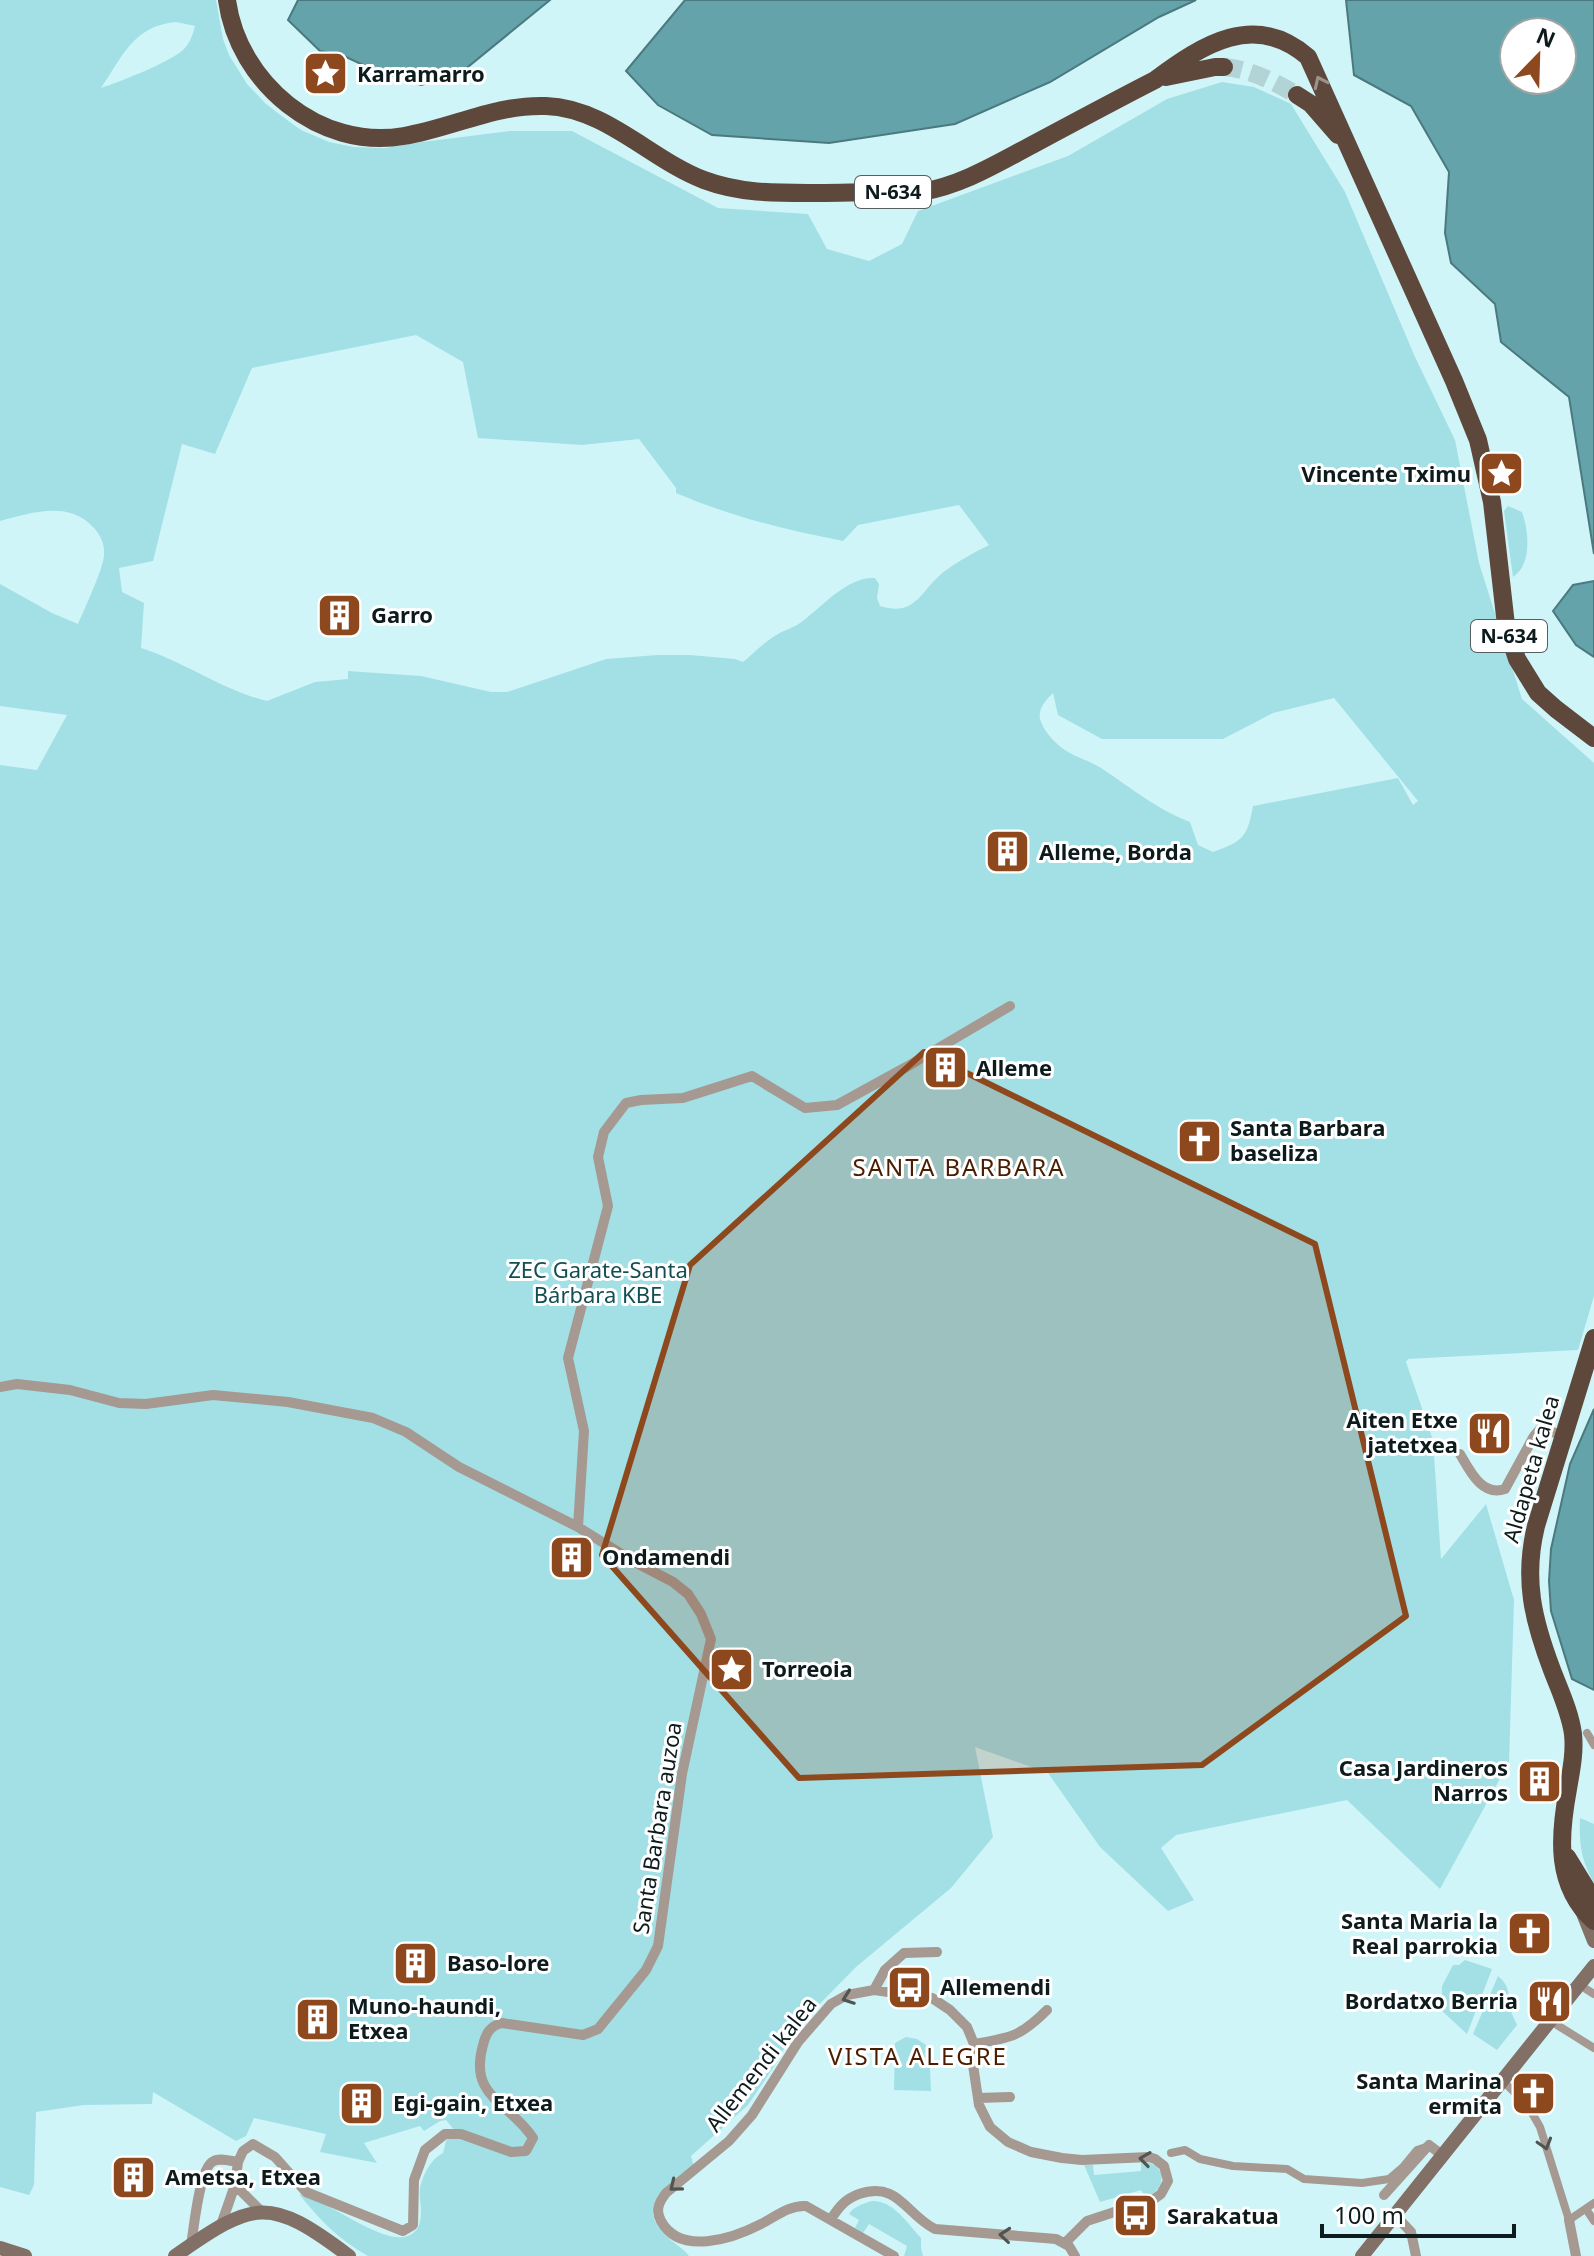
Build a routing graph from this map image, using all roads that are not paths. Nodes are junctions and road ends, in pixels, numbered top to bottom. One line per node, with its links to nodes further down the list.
1 (227, 0): 3 (highway, N-634)
2 (1224, 67): 3 (highway, N-634)
3 (1155, 80): 5 (highway, N-634, one-way to 3)
4 (1297, 95): 5 (highway, N-634)
5 (1352, 153): 6 (highway, N-634)
6 (1594, 738)
7 (1010, 1006): 12 (street)
8 (1594, 1338): 10 (highway, Aldapeta kalea)
9 (0, 1387): 12 (street, Santa Barbara auzoa)
10 (1564, 1436): 11 (street); 15 (highway, Aldapeta kalea)
11 (1460, 1454)
12 (578, 1527): 31 (street, Santa Barbara auzoa)
13 (1587, 1733): 14 (street)
14 (1594, 1745)
15 (1590, 1911): 16 (main road)
16 (1594, 1941)
17 (1594, 1951): 19 (main road)
18 (937, 1952): 20 (street)
19 (1593, 1967): 25 (main road)
20 (874, 1990): 23 (street, Allemendi kalea); 38 (street, Allemendi kalea, one-way to 38)
21 (1047, 2010): 23 (street)
22 (1557, 2025): 24 (street)
23 (974, 2044): 27 (street)
24 (1594, 2048)
25 (1502, 2080): 30 (main road); 39 (street, one-way to 39)
26 (1010, 2097): 27 (street)
27 (978, 2098): 42 (street, one-way to 27)
28 (1429, 2145): 29 (street); 30 (street); 33 (street)
29 (1171, 2153)
30 (1442, 2155): 37 (main road)
31 (238, 2162): 32 (street); 43 (street)
32 (235, 2185): 36 (street); 41 (street)
33 (1384, 2195)
34 (1594, 2203): 35 (street)
35 (1586, 2209): 39 (street); 40 (street)
36 (262, 2212): 41 (main road); 47 (main road)
37 (1394, 2214): 50 (main road); 51 (street)
38 (831, 2219): 42 (street, one-way to 38); 48 (street)
39 (1569, 2220): 52 (street)
40 (1594, 2221)
41 (221, 2225): 43 (main road)
42 (1065, 2243): 49 (street)
43 (191, 2245): 46 (main road)
44 (0, 2248): 45 (main road)
45 (25, 2256)
46 (175, 2256)
47 (349, 2256)
48 (894, 2256)
49 (1075, 2256)
50 (1362, 2256)
51 (1416, 2256)
52 (1576, 2256)

